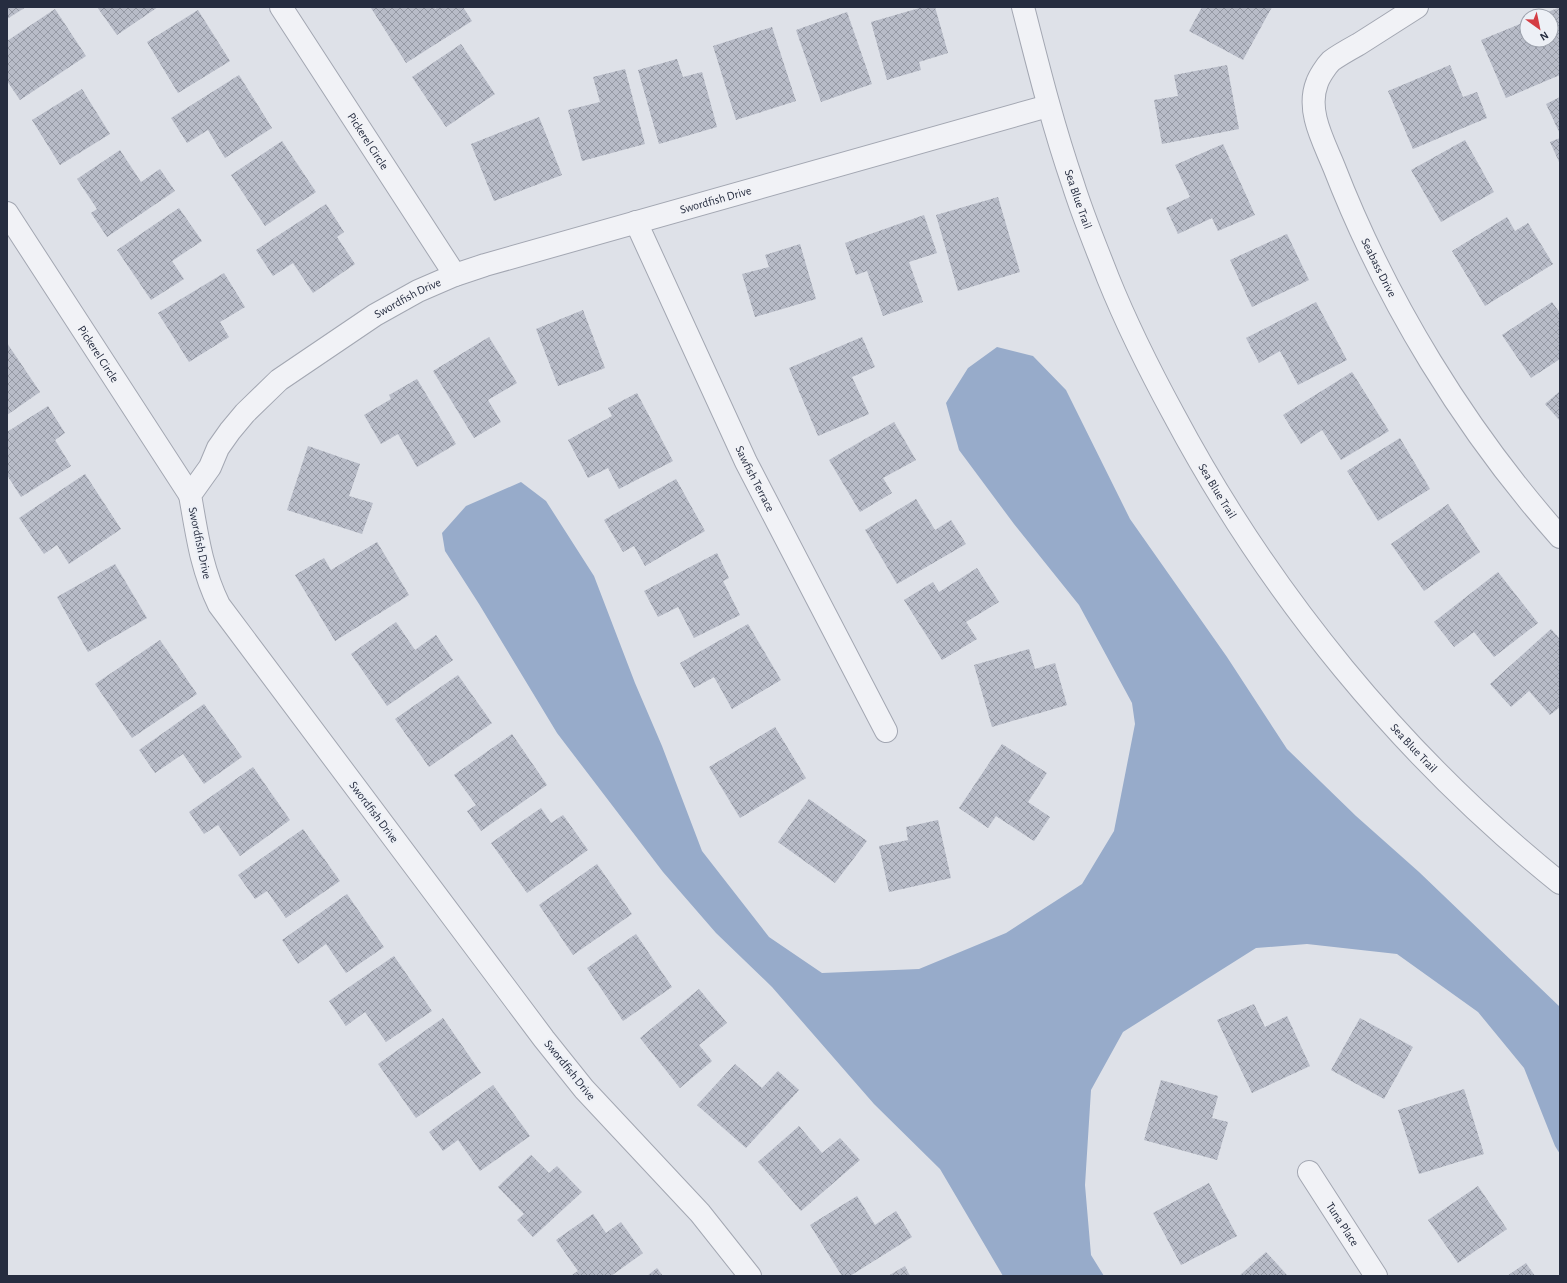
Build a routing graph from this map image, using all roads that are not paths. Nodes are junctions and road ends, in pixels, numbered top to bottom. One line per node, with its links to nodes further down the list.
1 (281, 7): 7 (street, Pickerel Circle)
2 (1023, 7): 4 (street, Sea Blue Trail)
3 (1417, 7): 9 (street, Seabass Drive)
4 (1048, 106): 6 (street, Swordfish Drive); 11 (street, Sea Blue Trail)
5 (7, 213): 8 (street, Pickerel Circle)
6 (636, 222): 7 (street, Swordfish Drive); 10 (street, Sawfish Terrace)
7 (455, 275): 8 (street, Swordfish Drive)
8 (190, 495): 13 (street, Swordfish Drive)
9 (1560, 536)
10 (886, 731)
11 (1560, 883)
12 (1308, 1172): 14 (street, Tuna Place)
13 (750, 1276)
14 (1376, 1276)

